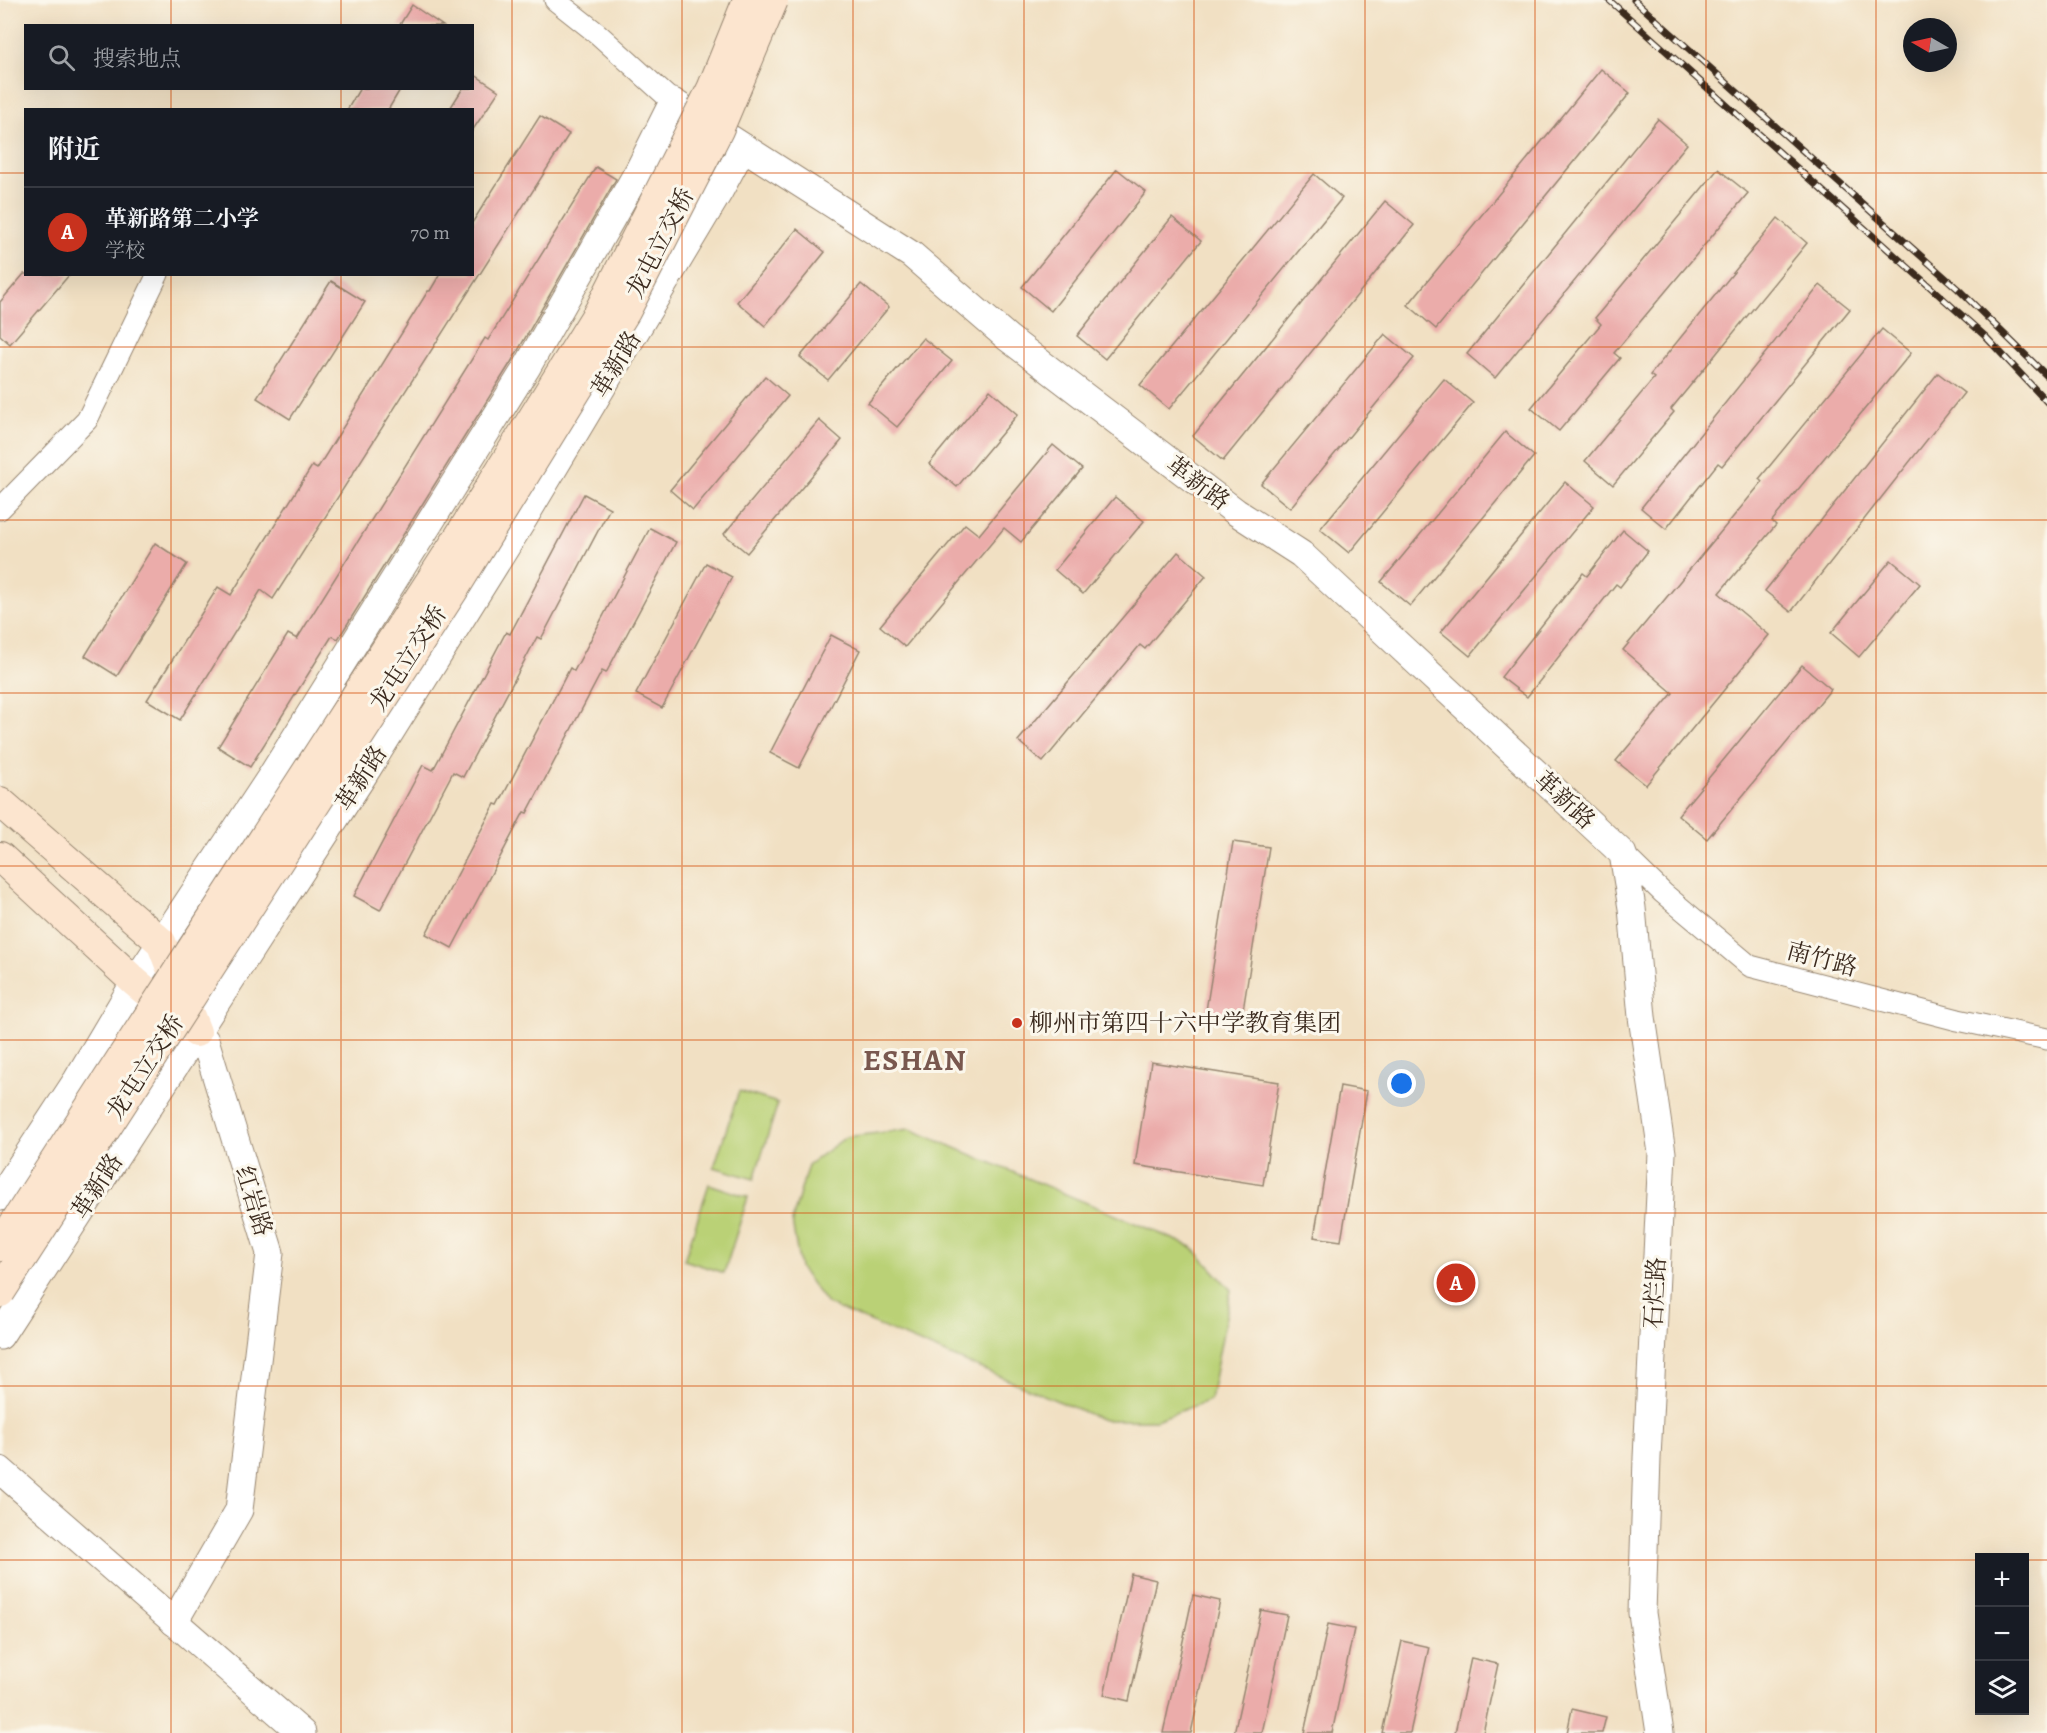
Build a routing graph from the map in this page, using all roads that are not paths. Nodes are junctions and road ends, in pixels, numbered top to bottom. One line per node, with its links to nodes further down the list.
1 (555, 0): 4 (street)
2 (748, 0): 16 (main road, 龙屯立交桥, bridge)
3 (773, 0): 17 (main road, 龙屯立交桥, bridge)
4 (673, 102): 5 (street, 革新路); 11 (street)
5 (743, 147): 9 (street, 革新路); 13 (street, 革新路)
6 (157, 276): 7 (street)
7 (0, 509)
8 (0, 802): 11 (main road)
9 (1623, 854): 14 (street, 南竹路); 22 (street, 石烂路)
10 (0, 857): 12 (main road, 红岩路)
11 (161, 942): 12 (street); 13 (main road)
12 (135, 982): 13 (main road, 红岩路); 15 (street)
13 (196, 1032): 18 (street, 革新路); 20 (street, 红岩路)
14 (2047, 1039)
15 (0, 1197)
16 (0, 1246)
17 (0, 1292)
18 (0, 1336)
19 (0, 1470): 20 (street)
20 (174, 1622): 21 (street)
21 (302, 1733)
22 (1660, 1733)

